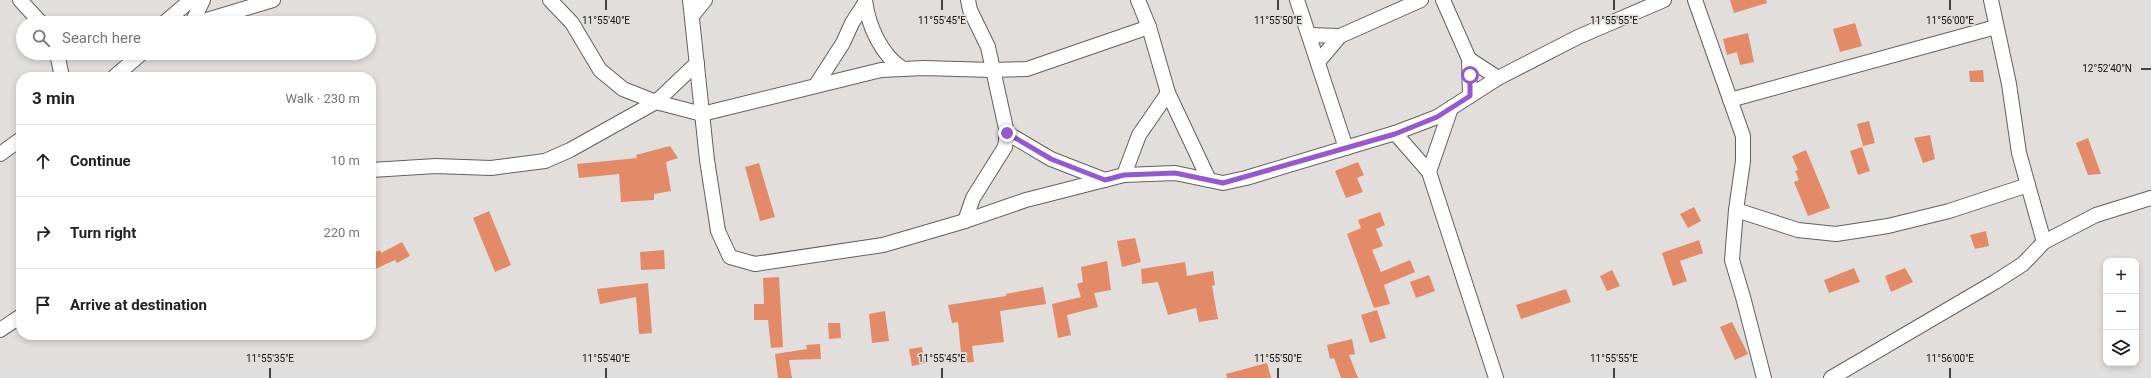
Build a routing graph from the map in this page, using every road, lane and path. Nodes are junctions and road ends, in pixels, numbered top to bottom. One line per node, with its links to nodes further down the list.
1 (20, 0): 17 (street)
2 (191, 0): 18 (street)
3 (203, 0): 19 (street)
4 (550, 0): 40 (street)
5 (690, 0): 21 (street)
6 (704, 0): 21 (street)
7 (968, 0): 32 (street)
8 (1138, 0): 22 (street)
9 (1297, 0): 24 (street)
10 (1421, 0): 25 (street)
11 (1443, 0): 26 (street)
12 (1664, 0): 35 (street)
13 (1695, 0): 39 (street)
14 (1991, 0): 23 (street)
15 (265, 1): 20 (street)
16 (865, 1): 31 (street); 36 (street)
17 (35, 16)
18 (172, 16)
19 (195, 16)
20 (219, 16)
21 (692, 16): 30 (street)
22 (1149, 27): 32 (street); 37 (street)
23 (1996, 27): 39 (street); 53 (street)
24 (1309, 35): 25 (street); 29 (street)
25 (1340, 36): 29 (street)
26 (1469, 58): 35 (street); 38 (street)
27 (58, 60): 33 (street)
28 (134, 60): 34 (street)
29 (1318, 62): 46 (street)
30 (697, 63): 40 (street); 42 (street)
31 (903, 69): 32 (street); 36 (street)
32 (992, 70): 43 (street)
33 (61, 72)
34 (120, 72)
35 (1498, 78): 38 (street)
36 (816, 85): 42 (street)
37 (1168, 93): 50 (street); 52 (street)
38 (1470, 96): 41 (street)
39 (1730, 100): 55 (street)
40 (656, 102): 42 (street); 48 (street)
41 (1451, 108): 44 (street); 49 (street)
42 (702, 114): 56 (street)
43 (1007, 133): 51 (street); 56 (street)
44 (1395, 134): 46 (street); 49 (street)
45 (16, 143): 47 (street)
46 (1346, 148): 52 (street)
47 (0, 154)
48 (376, 170)
49 (1429, 172): 60 (street)
50 (1124, 175): 51 (street); 52 (street)
51 (1105, 180): 56 (street)
52 (1209, 180)
53 (2028, 185): 55 (street); 57 (street)
54 (2151, 198): 57 (street)
55 (1736, 210): 61 (street)
56 (965, 221)
57 (2044, 242): 62 (street)
58 (16, 319): 59 (street)
59 (0, 330)
60 (1496, 378)
61 (1764, 378)
62 (1831, 378)

